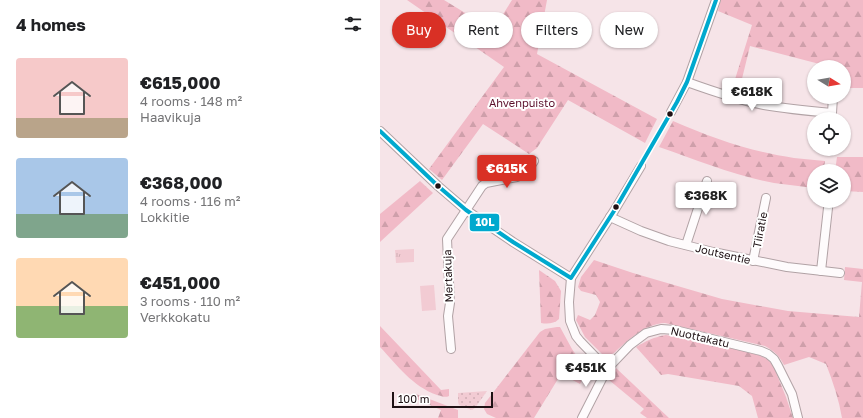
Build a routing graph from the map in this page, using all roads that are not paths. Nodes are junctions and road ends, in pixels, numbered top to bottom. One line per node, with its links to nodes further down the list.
1 (716, 0): 2 (street)
2 (687, 82): 3 (street); 4 (street)
3 (671, 112)
4 (807, 112)
5 (380, 131): 11 (street)
6 (534, 161): 11 (street, Mertakuja)
7 (641, 166): 12 (street)
8 (707, 181): 13 (street)
9 (766, 198): 14 (street, Tiiratie)
10 (828, 208): 15 (street)
11 (466, 210): 17 (street); 18 (street, Mertakuja)
12 (610, 217): 13 (street, Joutsentie); 17 (street)
13 (686, 246): 14 (street, Joutsentie)
14 (753, 261): 15 (street, Joutsentie)
15 (821, 271): 16 (street, Joutsentie)
16 (840, 273)
17 (571, 278): 19 (street)
18 (451, 349)
19 (607, 369): 20 (street, Nuottakatu); 21 (street, Nuottakatu)
20 (582, 418)
21 (798, 418)

